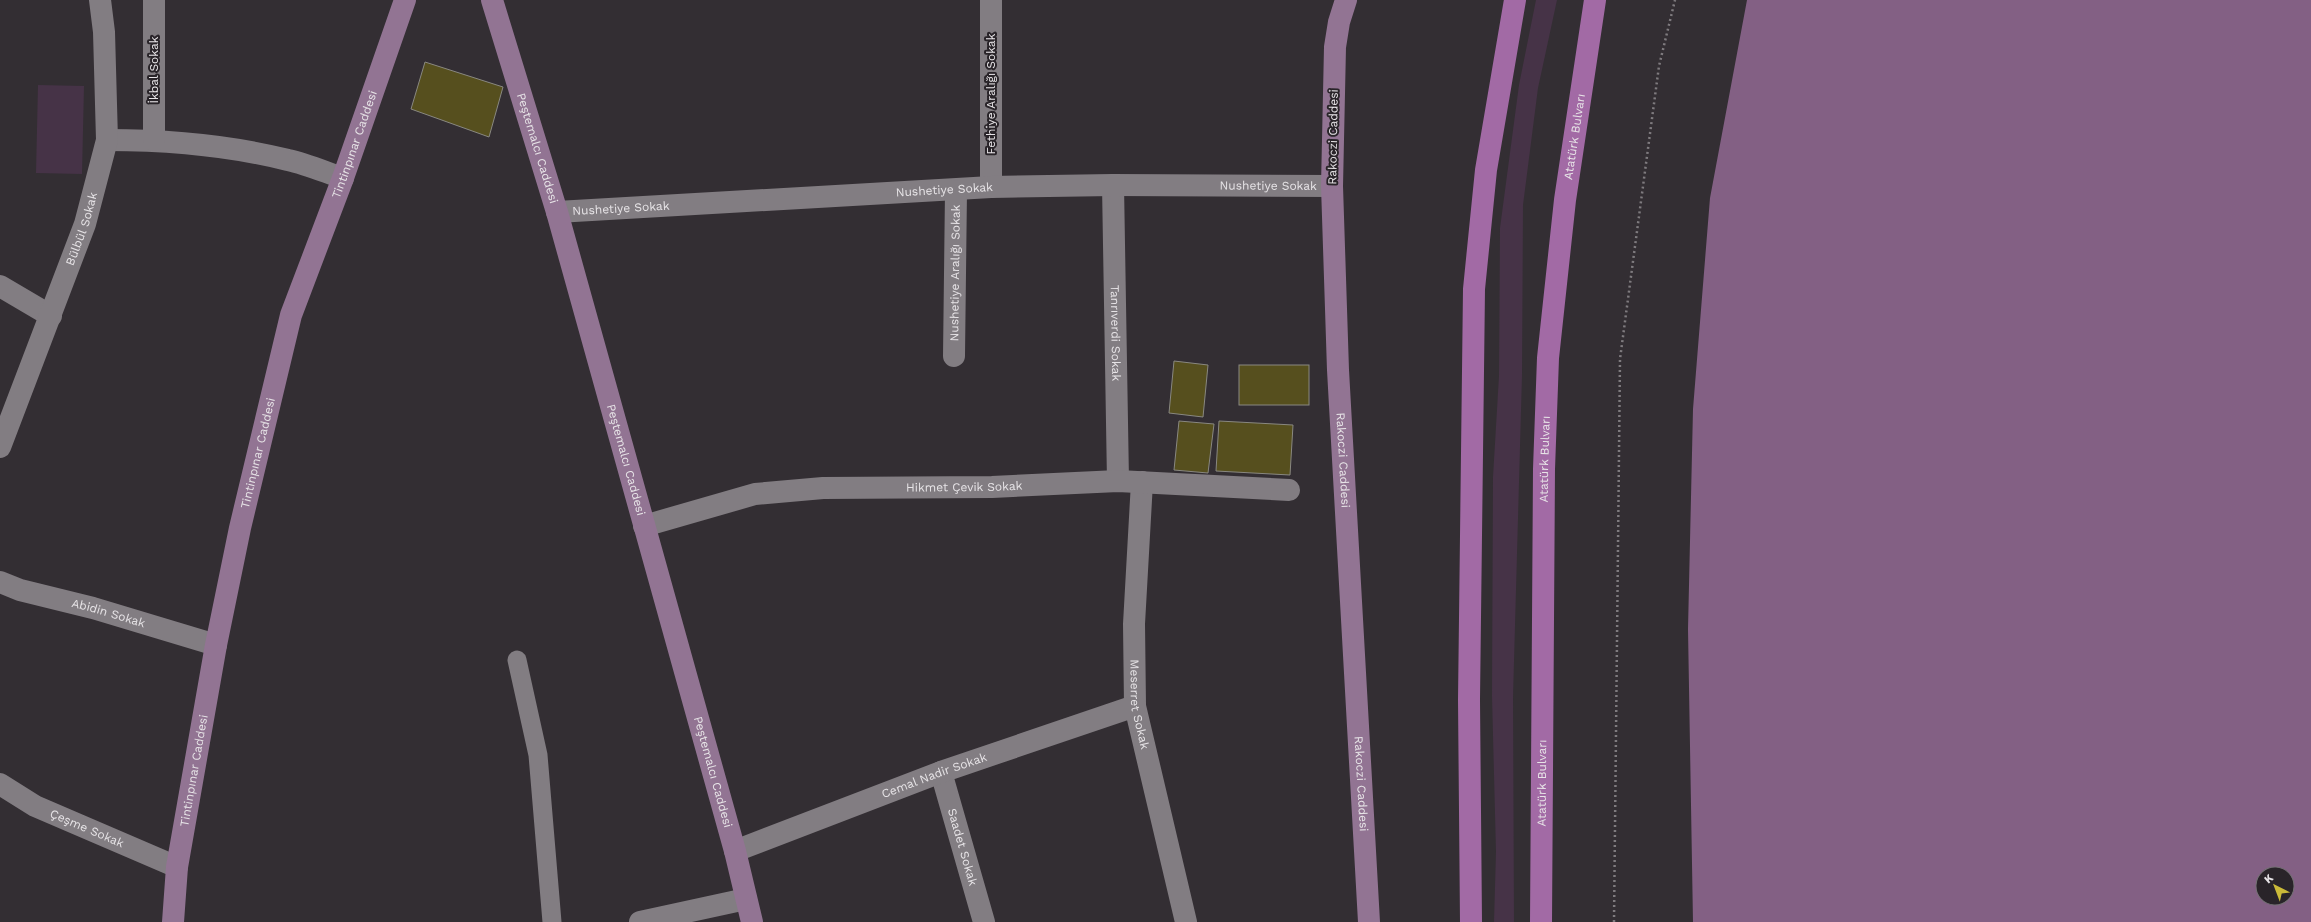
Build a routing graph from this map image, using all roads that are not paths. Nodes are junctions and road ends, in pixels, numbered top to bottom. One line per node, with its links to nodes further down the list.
1 (100, 0): 9 (street, Bülbül Sokak)
2 (154, 0): 10 (street, İkbal Sokak)
3 (405, 0): 11 (street, Tintinpınar Caddesi)
4 (492, 0): 16 (street, Peştemalcı Caddesi)
5 (991, 0): 14 (street, Fethiye Aralığı Sokak)
6 (1346, 0): 13 (street, Rakoczi Caddesi)
7 (1515, 0): 41 (main road)
8 (1595, 0): 42 (main road, Atatürk Bulvarı)
9 (107, 140): 10 (street); 18 (street, Bülbül Sokak)
10 (154, 140): 11 (street)
11 (343, 178): 26 (street, Tintinpınar Caddesi)
12 (1113, 185): 13 (street, Nushetiye Sokak); 14 (street, Nushetiye Sokak); 21 (street, Tanrıverdi Sokak)
13 (1332, 186): 40 (street, Rakoczi Caddesi)
14 (991, 187): 15 (street, Nushetiye Sokak)
15 (956, 191): 16 (street, Nushetiye Sokak); 19 (street, Nushetiye Aralığı Sokak)
16 (557, 212): 24 (street, Peştemalcı Caddesi)
17 (0, 286): 18 (street)
18 (51, 316): 20 (street, Bülbül Sokak)
19 (954, 356)
20 (0, 447)
21 (1118, 481): 22 (street, Hikmet Çevik Sokak); 24 (street, Hikmet Çevik Sokak)
22 (1142, 482): 23 (street, Hikmet Çevik Sokak); 28 (street, Meserret Sokak)
23 (1289, 490)
24 (644, 526): 31 (street, Peştemalcı Caddesi)
25 (0, 582): 26 (street, Abidin Sokak)
26 (216, 645): 32 (street, Tintinpınar Caddesi)
27 (517, 660): 35 (lane)
28 (1135, 706): 29 (street, Cemal Nadir Sokak); 39 (street, Meserret Sokak)
29 (941, 772): 31 (street, Cemal Nadir Sokak); 38 (street, Saadet Sokak)
30 (0, 784): 32 (street, Çeşme Sokak)
31 (735, 851): 33 (street, Peştemalcı Caddesi)
32 (177, 867): 34 (street, Tintinpınar Caddesi)
33 (746, 899): 36 (street); 37 (street, Peştemalcı Caddesi)
34 (173, 922)
35 (552, 922)
36 (640, 922)
37 (752, 922)
38 (984, 922)
39 (1186, 922)
40 (1369, 922)
41 (1471, 922)
42 (1541, 922)

